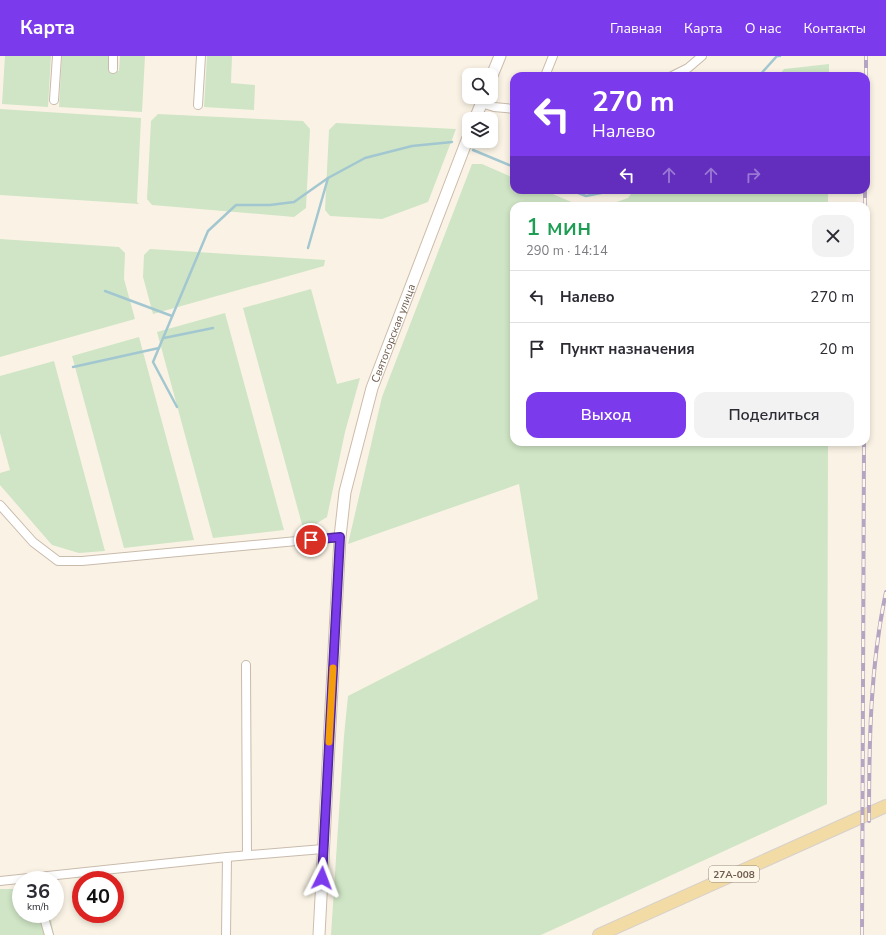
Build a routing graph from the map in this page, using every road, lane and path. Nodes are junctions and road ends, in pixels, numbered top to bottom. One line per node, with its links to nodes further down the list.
1 (57, 56): 11 (street)
2 (113, 56): 8 (street)
3 (201, 56): 13 (street)
4 (500, 56): 7 (street)
5 (553, 56): 9 (street)
6 (702, 56): 10 (street)
7 (495, 68)
8 (113, 69)
9 (547, 72)
10 (680, 72)
11 (54, 100)
12 (490, 104): 14 (street)
13 (198, 105)
14 (510, 108)
15 (464, 148): 17 (street, Святогорская улица)
16 (0, 505): 17 (street)
17 (340, 537): 20 (street, Святогорская улица)
18 (246, 665): 21 (street)
19 (886, 806): 30 (main road, 27А-008)
20 (324, 849): 21 (street); 29 (street, Святогорская улица)
21 (247, 855): 22 (street)
22 (227, 857): 23 (street); 28 (street)
23 (64, 875)
24 (12, 880): 25 (street)
25 (0, 881)
26 (45, 923): 27 (street)
27 (48, 935)
28 (226, 935)
29 (319, 935)
30 (599, 935)

